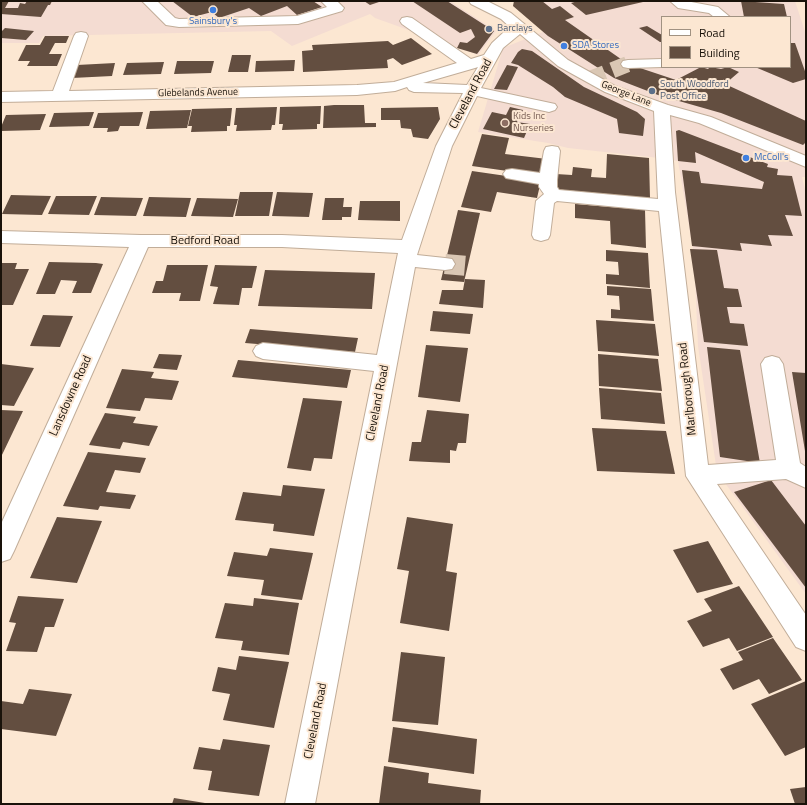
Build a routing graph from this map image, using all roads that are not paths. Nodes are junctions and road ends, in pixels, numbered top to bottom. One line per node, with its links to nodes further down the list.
1 (149, 1): 2 (street)
2 (328, 1)
3 (476, 1): 8 (street, George Lane)
4 (499, 1): 8 (street, George Lane)
5 (677, 1): 6 (street)
6 (721, 16)
7 (407, 22): 10 (street)
8 (513, 22): 10 (street, Cleveland Road); 18 (street, George Lane)
9 (81, 36): 15 (street)
10 (480, 62): 13 (street, Glebelands Avenue); 14 (street, Cleveland Road)
11 (628, 64): 12 (street)
12 (661, 64)
13 (395, 86): 14 (street, Glebelands Avenue); 15 (street, Glebelands Avenue)
14 (472, 90): 17 (street, Glebelands Avenue); 27 (street, Cleveland Road)
15 (59, 96): 16 (street, Glebelands Avenue)
16 (1, 97)
17 (549, 107)
18 (662, 108): 20 (street, George Lane); 23 (street, Marlborough Road)
19 (552, 150): 22 (street)
20 (806, 162)
21 (512, 174): 22 (street)
22 (551, 188): 23 (street); 24 (street)
23 (667, 206): 33 (street, Marlborough Road)
24 (541, 235)
25 (1, 237): 26 (street, Bedford Road)
26 (141, 241): 27 (street, Bedford Road); 34 (street, Lansdowne Road)
27 (408, 254): 28 (street, Bedford Road); 30 (street, Cleveland Road)
28 (445, 264)
29 (263, 351): 30 (street)
30 (386, 364): 36 (street, Cleveland Road)
31 (772, 364): 32 (street)
32 (798, 473): 33 (street)
33 (698, 476): 35 (street, Marlborough Road)
34 (1, 551)
35 (806, 638)
36 (300, 804)

